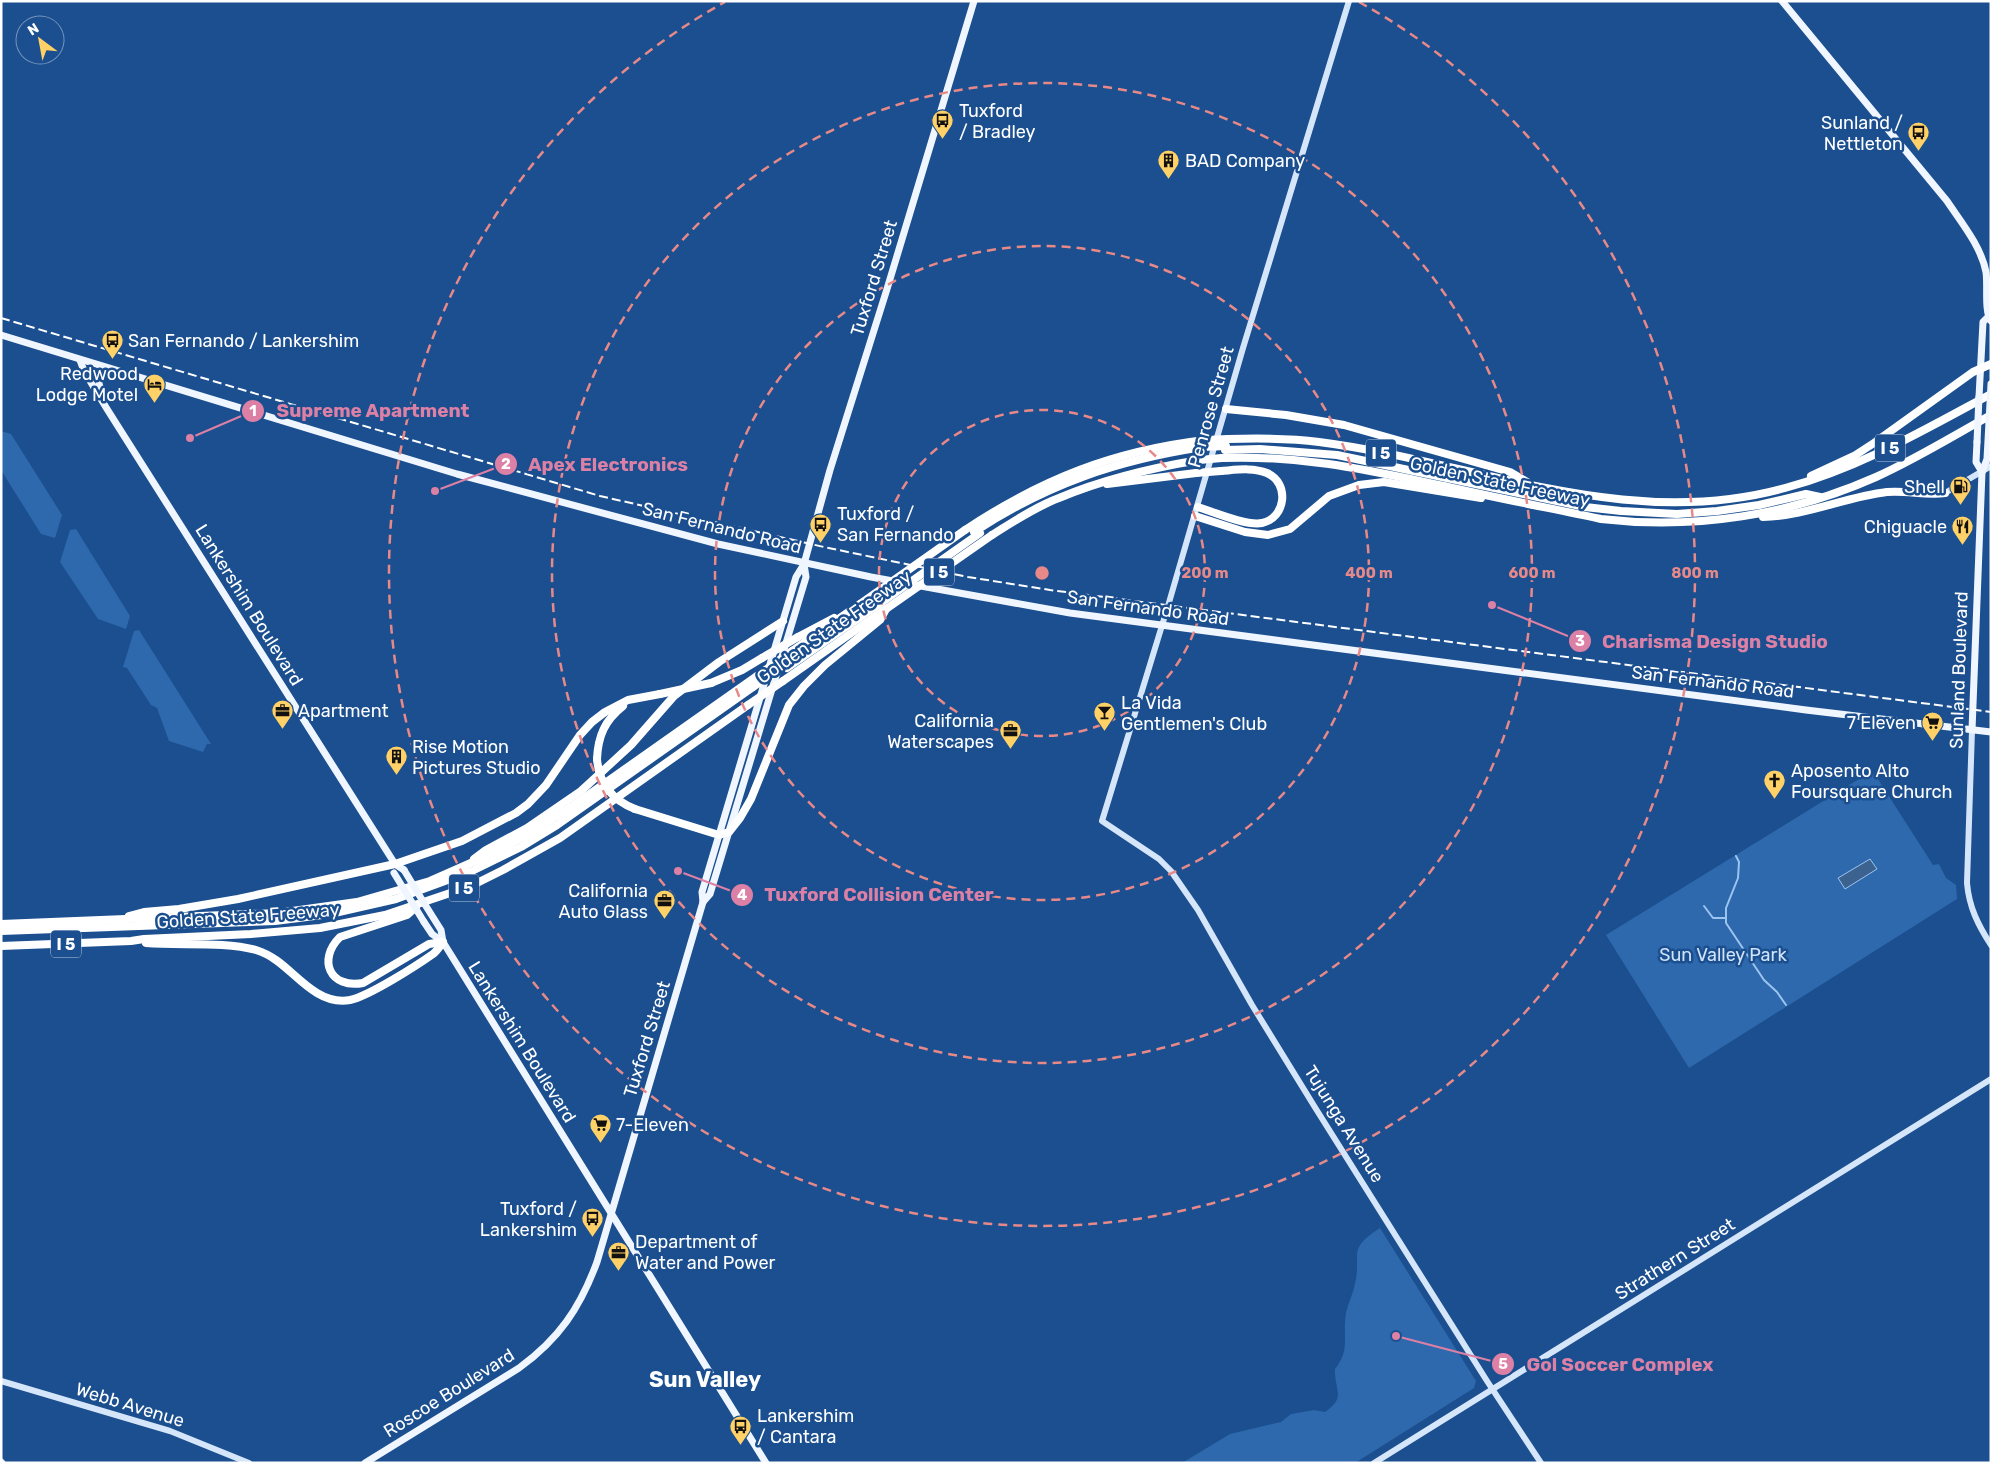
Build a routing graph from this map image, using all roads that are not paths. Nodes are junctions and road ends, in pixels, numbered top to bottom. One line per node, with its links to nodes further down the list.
1 (974, 1): 28 (main road, Tuxford Street)
2 (1349, 1): 13 (main road, Penrose Street)
3 (1782, 1): 4 (main road, Sunland Boulevard)
4 (1989, 319): 8 (main road, Sunland Boulevard)
5 (1, 335): 6 (main road, San Fernando Road)
6 (80, 360): 9 (main road, San Fernando Road); 12 (main road, Lankershim Boulevard)
7 (1991, 364): 8 (highway)
8 (1980, 369): 18 (main road, Sunland Boulevard, bridge); 21 (highway)
9 (116, 370): 12 (main road); 28 (main road, San Fernando Road)
10 (1991, 384): 18 (main road, Sunland Boulevard, bridge)
11 (1991, 394): 21 (highway, Golden State Freeway / I 5)
12 (107, 409): 42 (main road, Lankershim Boulevard)
13 (1226, 409): 20 (highway); 25 (main road, Penrose Street)
14 (1991, 416): 23 (highway, Golden State Freeway / I 5)
15 (1226, 445): 16 (highway, Golden State Freeway / I 5, bridge); 16 (highway); 20 (highway, Golden State Freeway / I 5); 21 (highway); 23 (highway)
16 (1203, 446): 30 (highway, Golden State Freeway / I 5, bridge); 33 (highway, bridge)
17 (1991, 466): 18 (main road)
18 (1982, 472): 22 (main road); 35 (main road, Sunland Boulevard)
19 (1095, 485): 24 (highway, Golden State Freeway / I 5, bridge); 25 (highway, bridge); 29 (highway, Golden State Freeway / I 5, bridge)
20 (1532, 486): 21 (highway, Golden State Freeway / I 5)
21 (1780, 489)
22 (1945, 493): 27 (highway)
23 (1822, 498): 27 (highway, Golden State Freeway / I 5)
24 (1508, 500): 26 (highway); 27 (highway, Golden State Freeway / I 5)
25 (1198, 507): 26 (main road, Penrose Street)
26 (1195, 516): 32 (main road, Penrose Street)
27 (1744, 517)
28 (804, 564): 31 (main road, Tuxford Street); 32 (main road, San Fernando Road); 38 (main road, Tuxford Street)
29 (886, 609): 40 (highway); 45 (highway, Golden State Freeway / I 5, bridge)
30 (850, 611): 34 (highway, bridge); 43 (highway, Golden State Freeway / I 5, bridge)
31 (783, 621): 37 (main road, Tuxford Street); 43 (highway)
32 (1162, 626): 35 (main road, San Fernando Road); 39 (main road, Penrose Street)
33 (752, 690): 48 (highway); 49 (highway)
34 (660, 694): 41 (highway, bridge); 42 (highway)
35 (1972, 730): 36 (main road, San Fernando Road); 52 (main road, Sunland Boulevard)
36 (1991, 732)
37 (738, 771): 38 (main road); 41 (main road, Tuxford Street)
38 (741, 793): 40 (main road, Tuxford Street)
39 (1102, 821): 58 (main road, Tujunga Avenue)
40 (729, 832): 41 (highway); 44 (main road, Tuxford Street)
41 (719, 835): 44 (main road, Tuxford Street)
42 (395, 864): 46 (highway); 51 (main road, Lankershim Boulevard, bridge); 51 (main road, Lankershim Boulevard, bridge)
43 (464, 867): 46 (highway, Golden State Freeway / I 5)
44 (703, 902): 55 (main road, Tuxford Street)
45 (419, 905): 50 (highway, Golden State Freeway / I 5); 51 (highway)
46 (119, 919): 47 (highway, Golden State Freeway / I 5)
47 (1, 924)
48 (1, 931)
49 (1, 935)
50 (131, 941): 51 (highway); 53 (highway, Golden State Freeway / I 5)
51 (443, 942): 55 (main road, Lankershim Boulevard)
52 (1991, 945)
53 (1, 946)
54 (1991, 1080): 58 (main road, Strathern Street)
55 (611, 1213): 56 (main road, Tuxford Street); 61 (main road, Lankershim Boulevard)
56 (547, 1346): 60 (main road, Roscoe Boulevard)
57 (1, 1381): 59 (main road, Webb Avenue)
58 (1493, 1390): 62 (main road, Strathern Street); 63 (main road, Tujunga Avenue)
59 (248, 1463)
60 (364, 1463)
61 (766, 1463)
62 (1374, 1463)
63 (1541, 1463)

